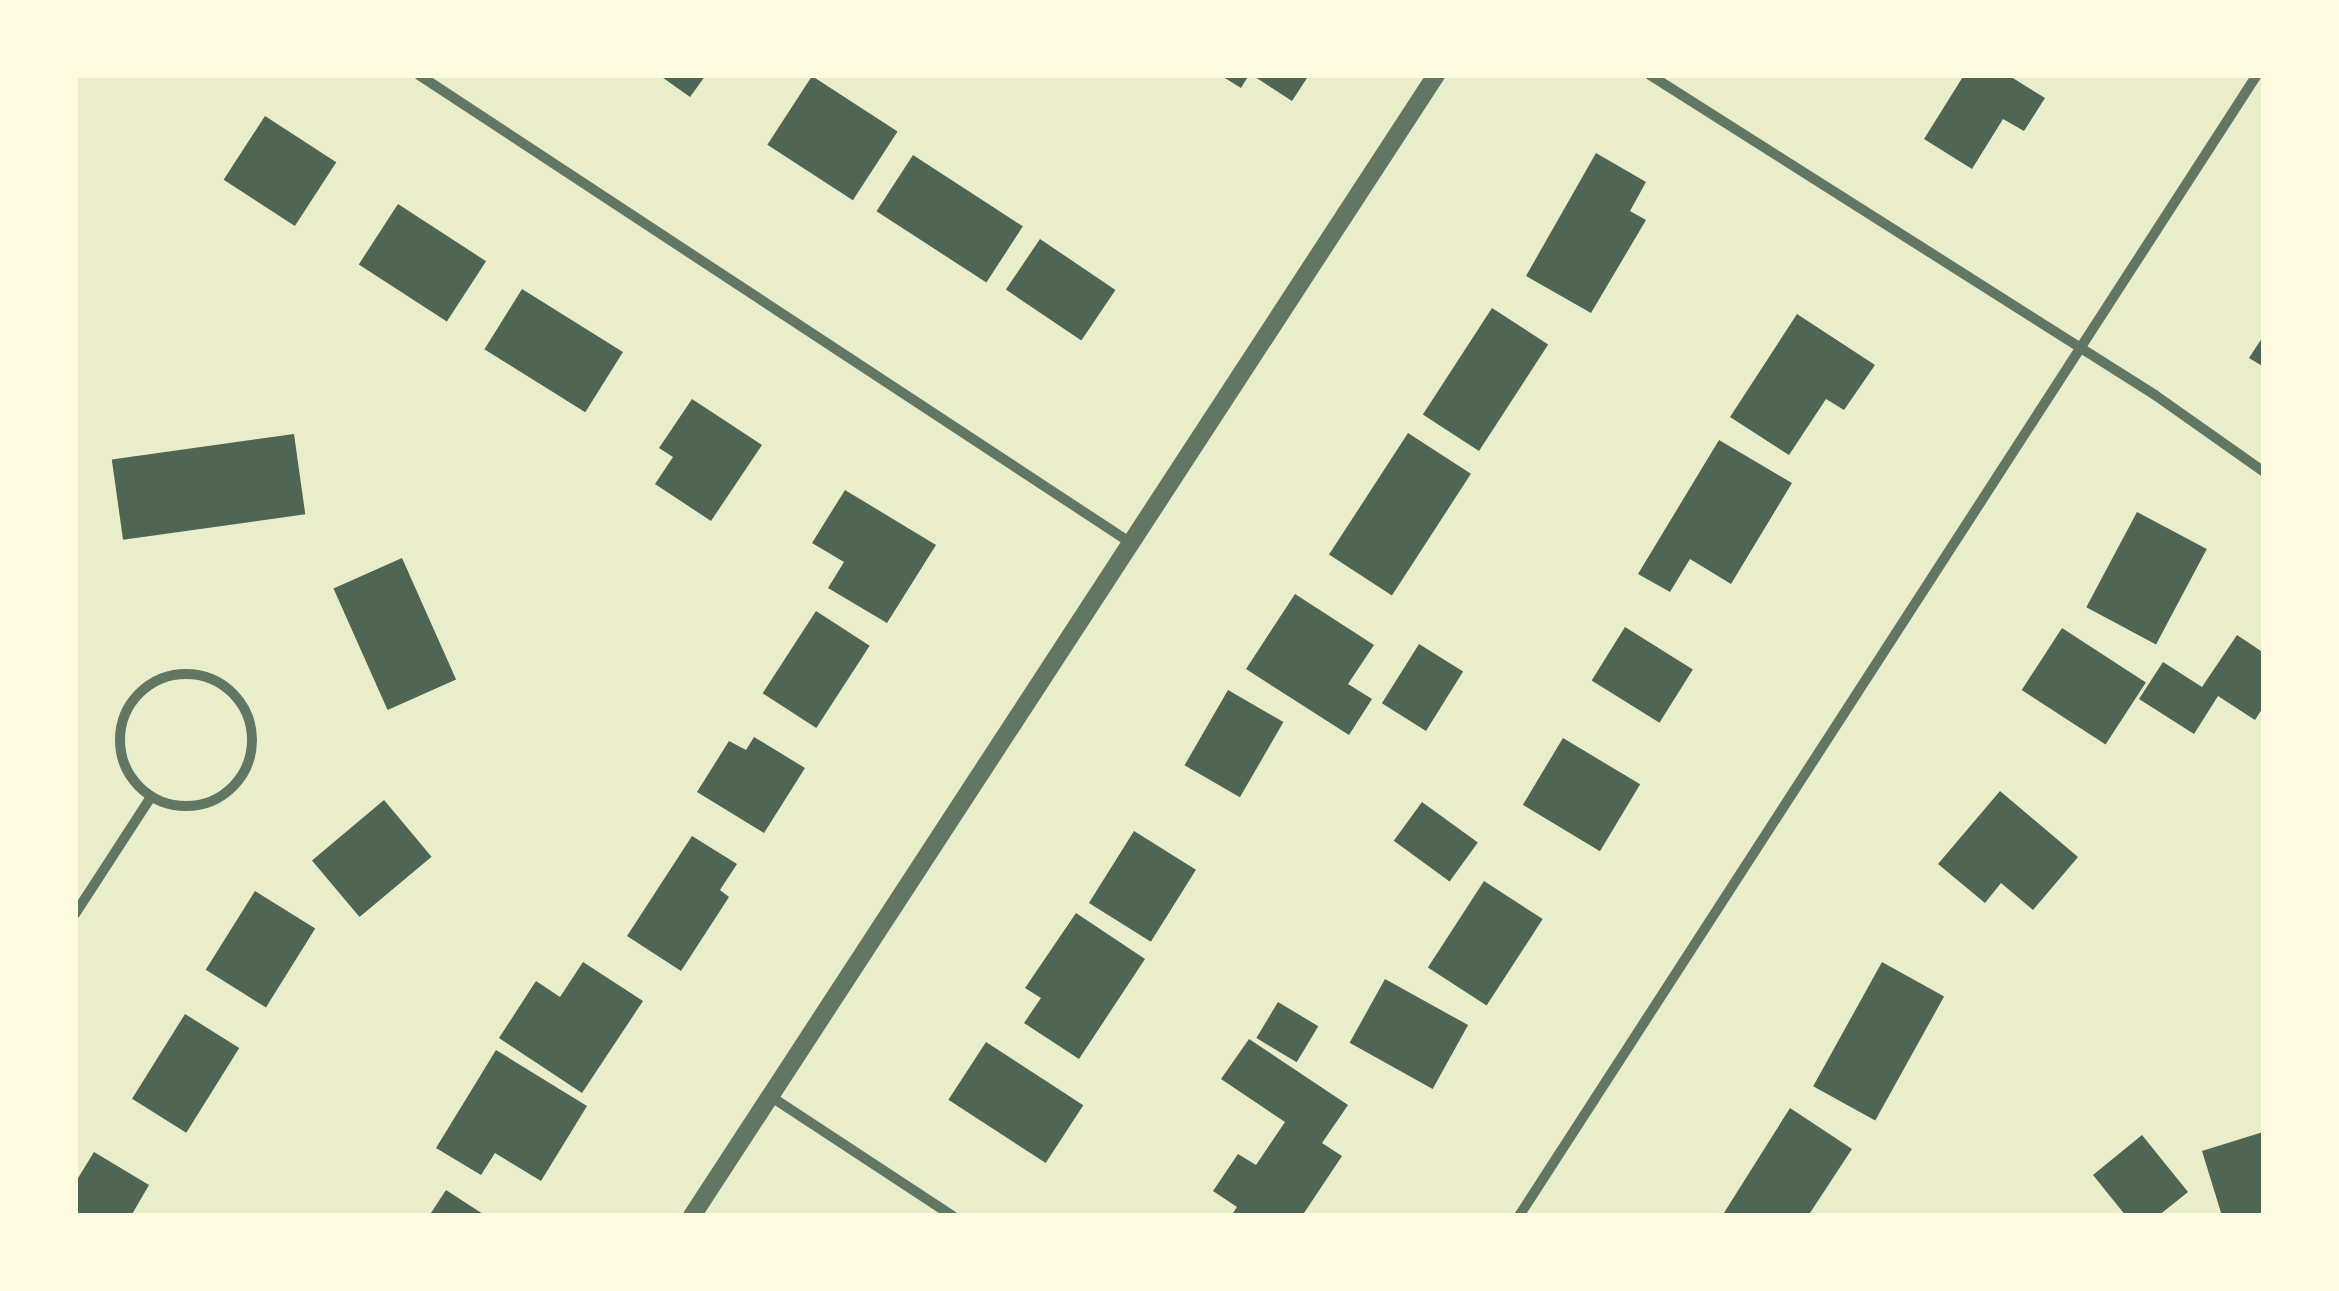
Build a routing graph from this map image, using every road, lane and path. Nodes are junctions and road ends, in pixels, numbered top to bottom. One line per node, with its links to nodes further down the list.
1 (419, 75): 7 (street)
2 (1436, 75): 7 (street)
3 (1650, 75): 5 (street)
4 (2256, 75): 5 (street)
5 (2080, 350): 6 (street); 13 (street)
6 (2264, 472)
7 (1132, 544): 10 (street)
8 (151, 797): 8 (street); 9 (street)
9 (75, 914)
10 (770, 1096): 11 (street); 12 (street)
11 (692, 1216)
12 (953, 1216)
13 (1520, 1216)

